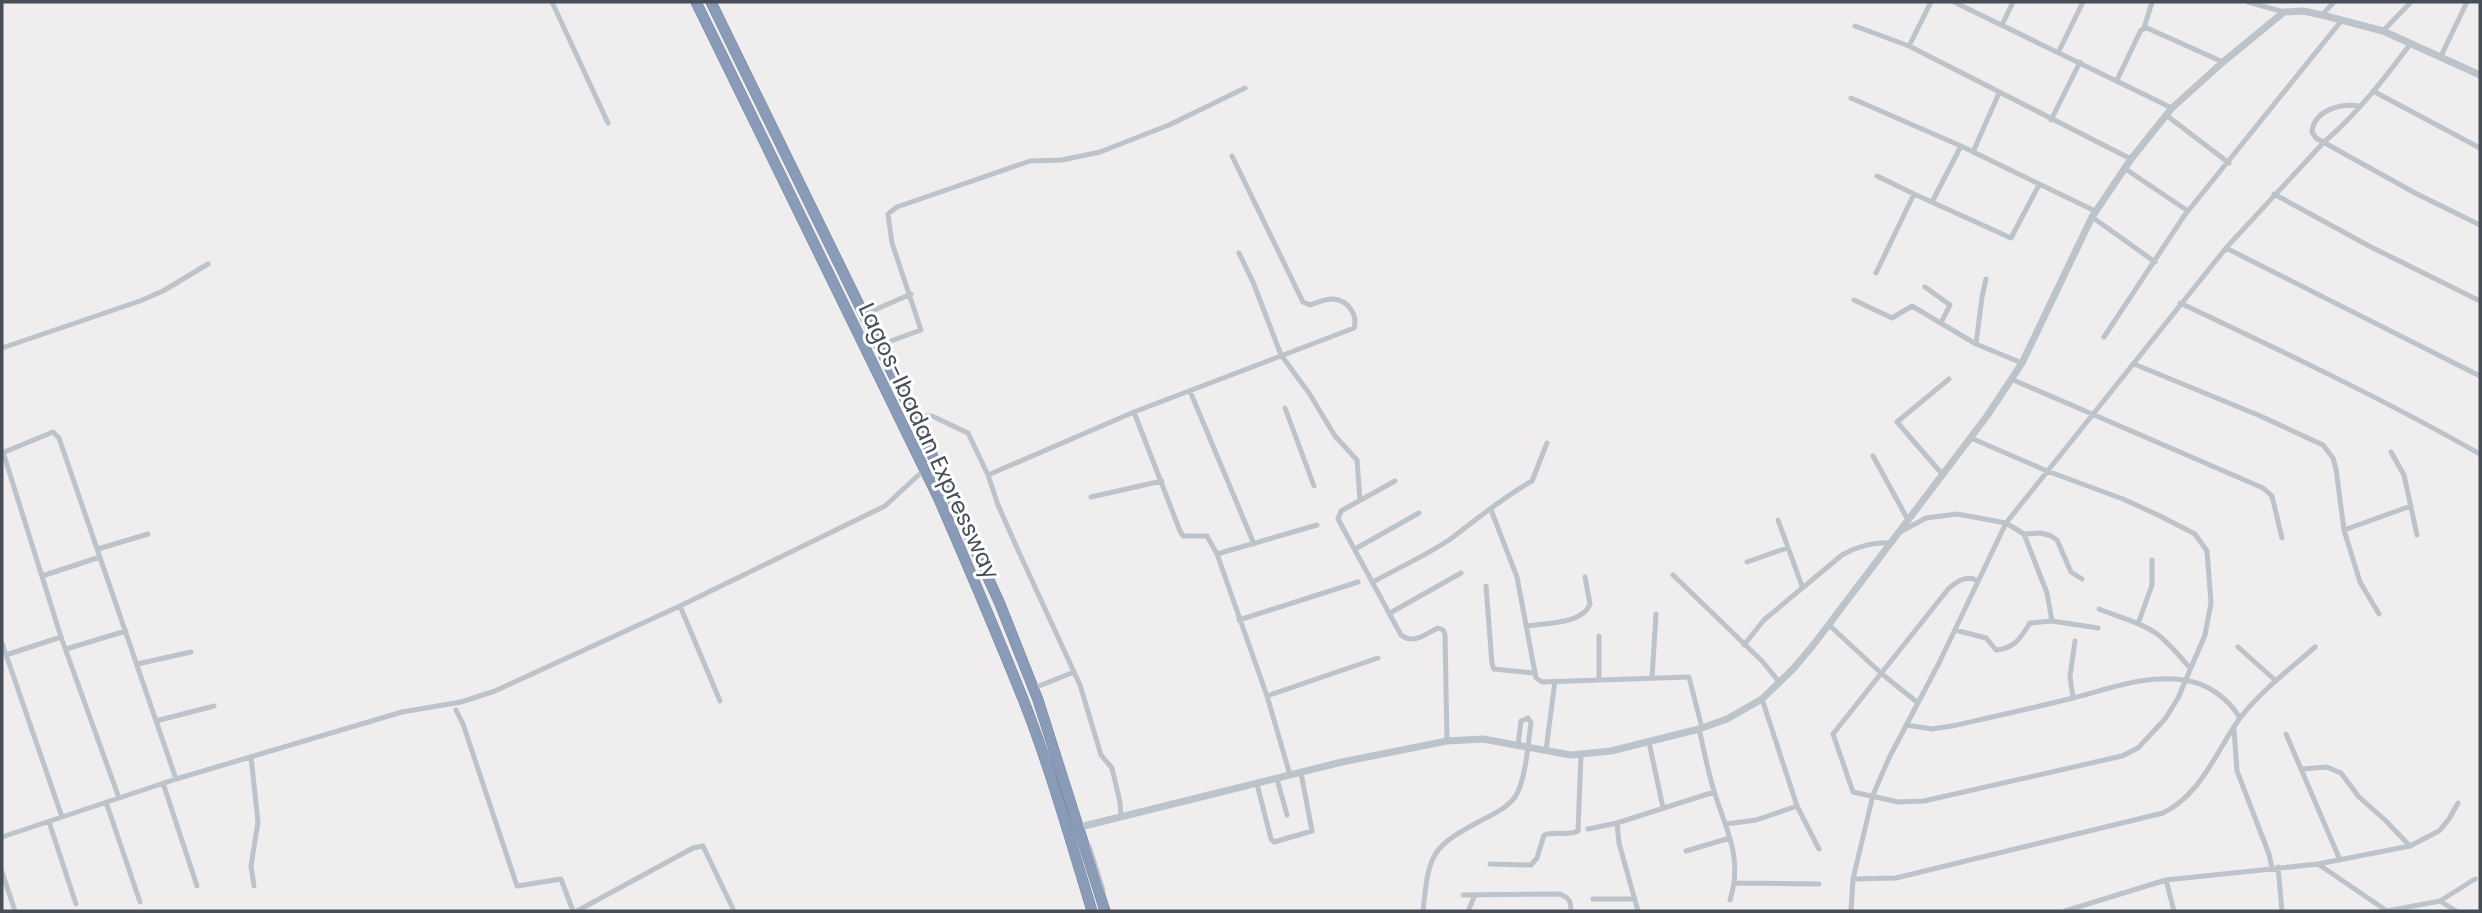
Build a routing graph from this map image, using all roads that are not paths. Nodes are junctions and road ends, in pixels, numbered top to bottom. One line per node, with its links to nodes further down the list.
1 (552, 2): 36 (street)
2 (696, 2): 87 (highway, Lagos-Ibadan Expressway)
3 (711, 2): 64 (highway, Lagos-Ibadan Expressway)
4 (1931, 2): 21 (street)
5 (1954, 2): 16 (street)
6 (2013, 2): 16 (street)
7 (2083, 2): 22 (street)
8 (2152, 2): 18 (street)
9 (2248, 2): 13 (street)
10 (2334, 2): 14 (street)
11 (2411, 2): 19 (street)
12 (2467, 2): 23 (street)
13 (2284, 12): 14 (street); 25 (street)
14 (2322, 15): 15 (street)
15 (2342, 20): 19 (street); 43 (street)
16 (2002, 24): 22 (street)
17 (1855, 26): 21 (street)
18 (2144, 28): 25 (street); 27 (street)
19 (2383, 31): 20 (street)
20 (2412, 43): 23 (street); 29 (street)
21 (1909, 46): 30 (street)
22 (2059, 51): 24 (street)
23 (2441, 56): 26 (street)
24 (2080, 62): 27 (street); 35 (street)
25 (2223, 62): 33 (street)
26 (2480, 75)
27 (2116, 80): 33 (street)
28 (1245, 88): 60 (street)
29 (2373, 91): 32 (street); 39 (street)
30 (1999, 93): 35 (street); 40 (street)
31 (1851, 98): 38 (street)
32 (2359, 106): 37 (street); 37 (street)
33 (2172, 108): 34 (street)
34 (2166, 115): 42 (street); 43 (street)
35 (2051, 120): 42 (street)
36 (608, 123)
37 (2324, 142): 48 (street); 52 (street)
38 (1961, 146): 40 (street); 49 (street)
39 (2480, 148)
40 (1972, 152): 46 (street)
41 (1232, 156): 70 (street)
42 (2131, 159): 44 (street)
43 (2229, 163): 50 (street)
44 (2124, 168): 50 (street); 51 (street)
45 (1877, 176): 47 (street)
46 (2039, 185): 49 (street); 51 (street)
47 (1914, 194): 49 (street); 57 (street)
48 (2274, 194): 53 (street); 62 (street)
49 (1932, 202)
50 (2188, 211): 55 (street)
51 (2094, 214): 55 (street); 71 (street)
52 (2480, 225)
53 (2226, 248): 63 (street); 73 (street)
54 (1239, 253): 70 (street)
55 (2155, 262): 66 (street)
56 (208, 264): 68 (street)
57 (1876, 273)
58 (1986, 279): 67 (street)
59 (1925, 287): 65 (street)
60 (911, 294): 64 (street); 69 (street)
61 (1854, 300): 65 (street)
62 (2480, 301)
63 (2180, 303): 72 (street); 85 (street)
64 (863, 315): 69 (highway, Lagos-Ibadan Expressway)
65 (1941, 323): 67 (street)
66 (2104, 337)
67 (1976, 344): 71 (street)
68 (2, 348)
69 (880, 349): 80 (highway, Lagos-Ibadan Expressway)
70 (1281, 355): 76 (street); 95 (street)
71 (2022, 363): 75 (street)
72 (2134, 364): 79 (street); 105 (street)
73 (2480, 376)
74 (1949, 379): 90 (street)
75 (2011, 379): 79 (street); 81 (street)
76 (1190, 391): 78 (street); 112 (street)
77 (1286, 408): 93 (street)
78 (1134, 412): 89 (street); 91 (street)
79 (2092, 415): 88 (street); 110 (street)
80 (913, 416): 89 (street); 165 (highway, Lagos-Ibadan Expressway)
81 (1971, 438): 88 (street); 90 (street)
82 (1547, 443): 97 (street)
83 (2391, 452): 96 (street)
84 (3, 453): 115 (street); 121 (street)
85 (2480, 454)
86 (1873, 456): 102 (street)
87 (924, 470): 130 (street); 237 (highway, Lagos-Ibadan Expressway)
88 (2047, 471): 103 (street); 155 (street)
89 (988, 475): 156 (street)
90 (1943, 475): 98 (street)
91 (1162, 481): 94 (street); 116 (street)
92 (1395, 481): 95 (street)
93 (1314, 486)
94 (1091, 497)
95 (1360, 500): 114 (street)
96 (2411, 506): 105 (street); 109 (street)
97 (1492, 510): 127 (street); 139 (street)
98 (1917, 510): 100 (street); 102 (street)
99 (1419, 513): 114 (street)
100 (1927, 517): 103 (street); 106 (street)
101 (1778, 520): 113 (street)
102 (1909, 521): 106 (street)
103 (2007, 523): 108 (street); 125 (street)
104 (1317, 525): 112 (street)
105 (2344, 530): 134 (street)
106 (1902, 531): 111 (street)
107 (148, 534): 115 (street)
108 (2024, 534): 124 (street); 136 (street)
109 (2417, 535)
110 (2282, 538)
111 (1892, 543): 129 (street); 138 (street)
112 (1254, 544): 116 (street)
113 (1787, 548): 119 (street); 129 (street)
114 (1355, 549): 127 (street)
115 (98, 550): 117 (street)
116 (1217, 554): 135 (street)
117 (100, 557): 121 (street); 142 (street)
118 (2152, 560): 137 (street)
119 (1748, 562)
120 (1461, 573): 132 (street)
121 (42, 576): 144 (street)
122 (1673, 576): 147 (street)
123 (1585, 577): 139 (street)
124 (2082, 579)
125 (1977, 581): 141 (street); 158 (street)
126 (1358, 582): 135 (street)
127 (1373, 582): 132 (street)
128 (1486, 586): 157 (street)
129 (1802, 586): 147 (street)
130 (680, 606): 169 (street); 185 (street)
131 (2099, 609): 137 (street)
132 (1390, 614): 179 (street)
133 (1656, 614): 159 (street)
134 (2379, 614)
135 (1239, 620): 166 (street)
136 (2052, 621): 140 (street); 141 (street)
137 (2138, 624): 155 (street)
138 (1829, 625): 158 (street); 164 (street)
139 (1527, 626): 157 (street)
140 (2098, 628)
141 (1955, 630): 170 (street)
142 (126, 631): 150 (street); 154 (street)
143 (1599, 636): 160 (street)
144 (61, 637): 150 (street); 152 (street)
145 (2075, 641): 167 (street)
146 (2, 643): 152 (street)
147 (1744, 645): 164 (street)
148 (2238, 647): 163 (street)
149 (2315, 647): 163 (street)
150 (66, 649): 195 (street)
151 (191, 652): 154 (street)
152 (6, 656): 201 (street)
153 (1378, 658): 166 (street)
154 (136, 664): 174 (street)
155 (2189, 667): 161 (street)
156 (1074, 672): 165 (street); 202 (street)
157 (1534, 673): 162 (street)
158 (1882, 674): 170 (street); 194 (street)
159 (1652, 678): 160 (street); 176 (street)
160 (1600, 680): 162 (street)
161 (2185, 680): 167 (street); 173 (street); 194 (street)
162 (1555, 681): 183 (street)
163 (2276, 681): 173 (street)
164 (1780, 683): 168 (street)
165 (1034, 688): 206 (highway, Lagos-Ibadan Expressway)
166 (1267, 696): 188 (street)
167 (2073, 698): 175 (street)
168 (1762, 699): 176 (street); 198 (street)
169 (720, 701)
170 (1918, 703): 175 (street)
171 (214, 706): 174 (street)
172 (456, 710): 235 (street)
173 (2240, 718): 177 (street)
174 (156, 721): 189 (street)
175 (1906, 725): 194 (street)
176 (1701, 729): 180 (street); 193 (street)
177 (2234, 729): 217 (street); 219 (street)
178 (2286, 734): 186 (street)
179 (1447, 741): 181 (street); 187 (street)
180 (1650, 742): 184 (street); 199 (street)
181 (1518, 745): 182 (street); 182 (street)
182 (1527, 747): 183 (street); 239 (street)
183 (1546, 750): 184 (street)
184 (1581, 755): 215 (street)
185 (251, 757): 189 (street); 225 (street)
186 (2302, 769): 211 (street); 214 (street)
187 (1301, 773): 188 (street); 192 (street)
188 (1290, 775): 190 (street)
189 (176, 779): 191 (street)
190 (1277, 779): 192 (street); 200 (street)
191 (163, 783): 195 (street); 224 (street)
192 (1257, 784): 202 (street)
193 (1714, 792): 199 (street); 205 (street)
194 (1873, 795): 219 (street)
195 (119, 798): 196 (street)
196 (106, 802): 201 (street); 232 (street)
197 (2458, 803): 211 (street)
198 (1797, 806): 205 (street); 212 (street)
199 (1663, 808): 204 (street)
200 (1287, 815)
201 (62, 817): 203 (street)
202 (1121, 817): 206 (street)
203 (49, 822): 209 (street); 233 (street)
204 (1617, 823): 208 (street); 229 (street)
205 (1726, 824): 210 (street)
206 (1081, 826): 238 (highway, Lagos-Ibadan Expressway)
207 (2, 828): 209 (street)
208 (1588, 830)
209 (3, 837)
210 (1730, 838): 213 (street); 222 (street)
211 (2410, 846): 214 (street)
212 (1819, 849)
213 (1686, 851)
214 (2340, 860): 216 (street)
215 (1490, 864)
216 (2318, 864): 217 (street); 247 (street)
217 (2275, 867): 221 (street); 246 (street)
218 (2, 872): 234 (street)
219 (1853, 879): 243 (street)
220 (2475, 879): 231 (street)
221 (2166, 880): 244 (street); 245 (street)
222 (1735, 883): 223 (street); 230 (street)
223 (1819, 884)
224 (197, 886)
225 (254, 886)
226 (1463, 895): 227 (street)
227 (1475, 895): 240 (street); 241 (street)
228 (1593, 899): 229 (street)
229 (1634, 899): 242 (street)
230 (1730, 900)
231 (2440, 901): 247 (street); 248 (street)
232 (140, 902)
233 (76, 904)
234 (15, 911)
235 (575, 911): 236 (street)
236 (734, 911)
237 (1092, 911)
238 (1107, 911)
239 (1423, 911)
240 (1468, 911)
241 (1571, 911)
242 (1638, 911)
243 (1851, 911)
244 (2065, 911)
245 (2174, 911)
246 (2283, 911)
247 (2387, 911)
248 (2456, 911)

